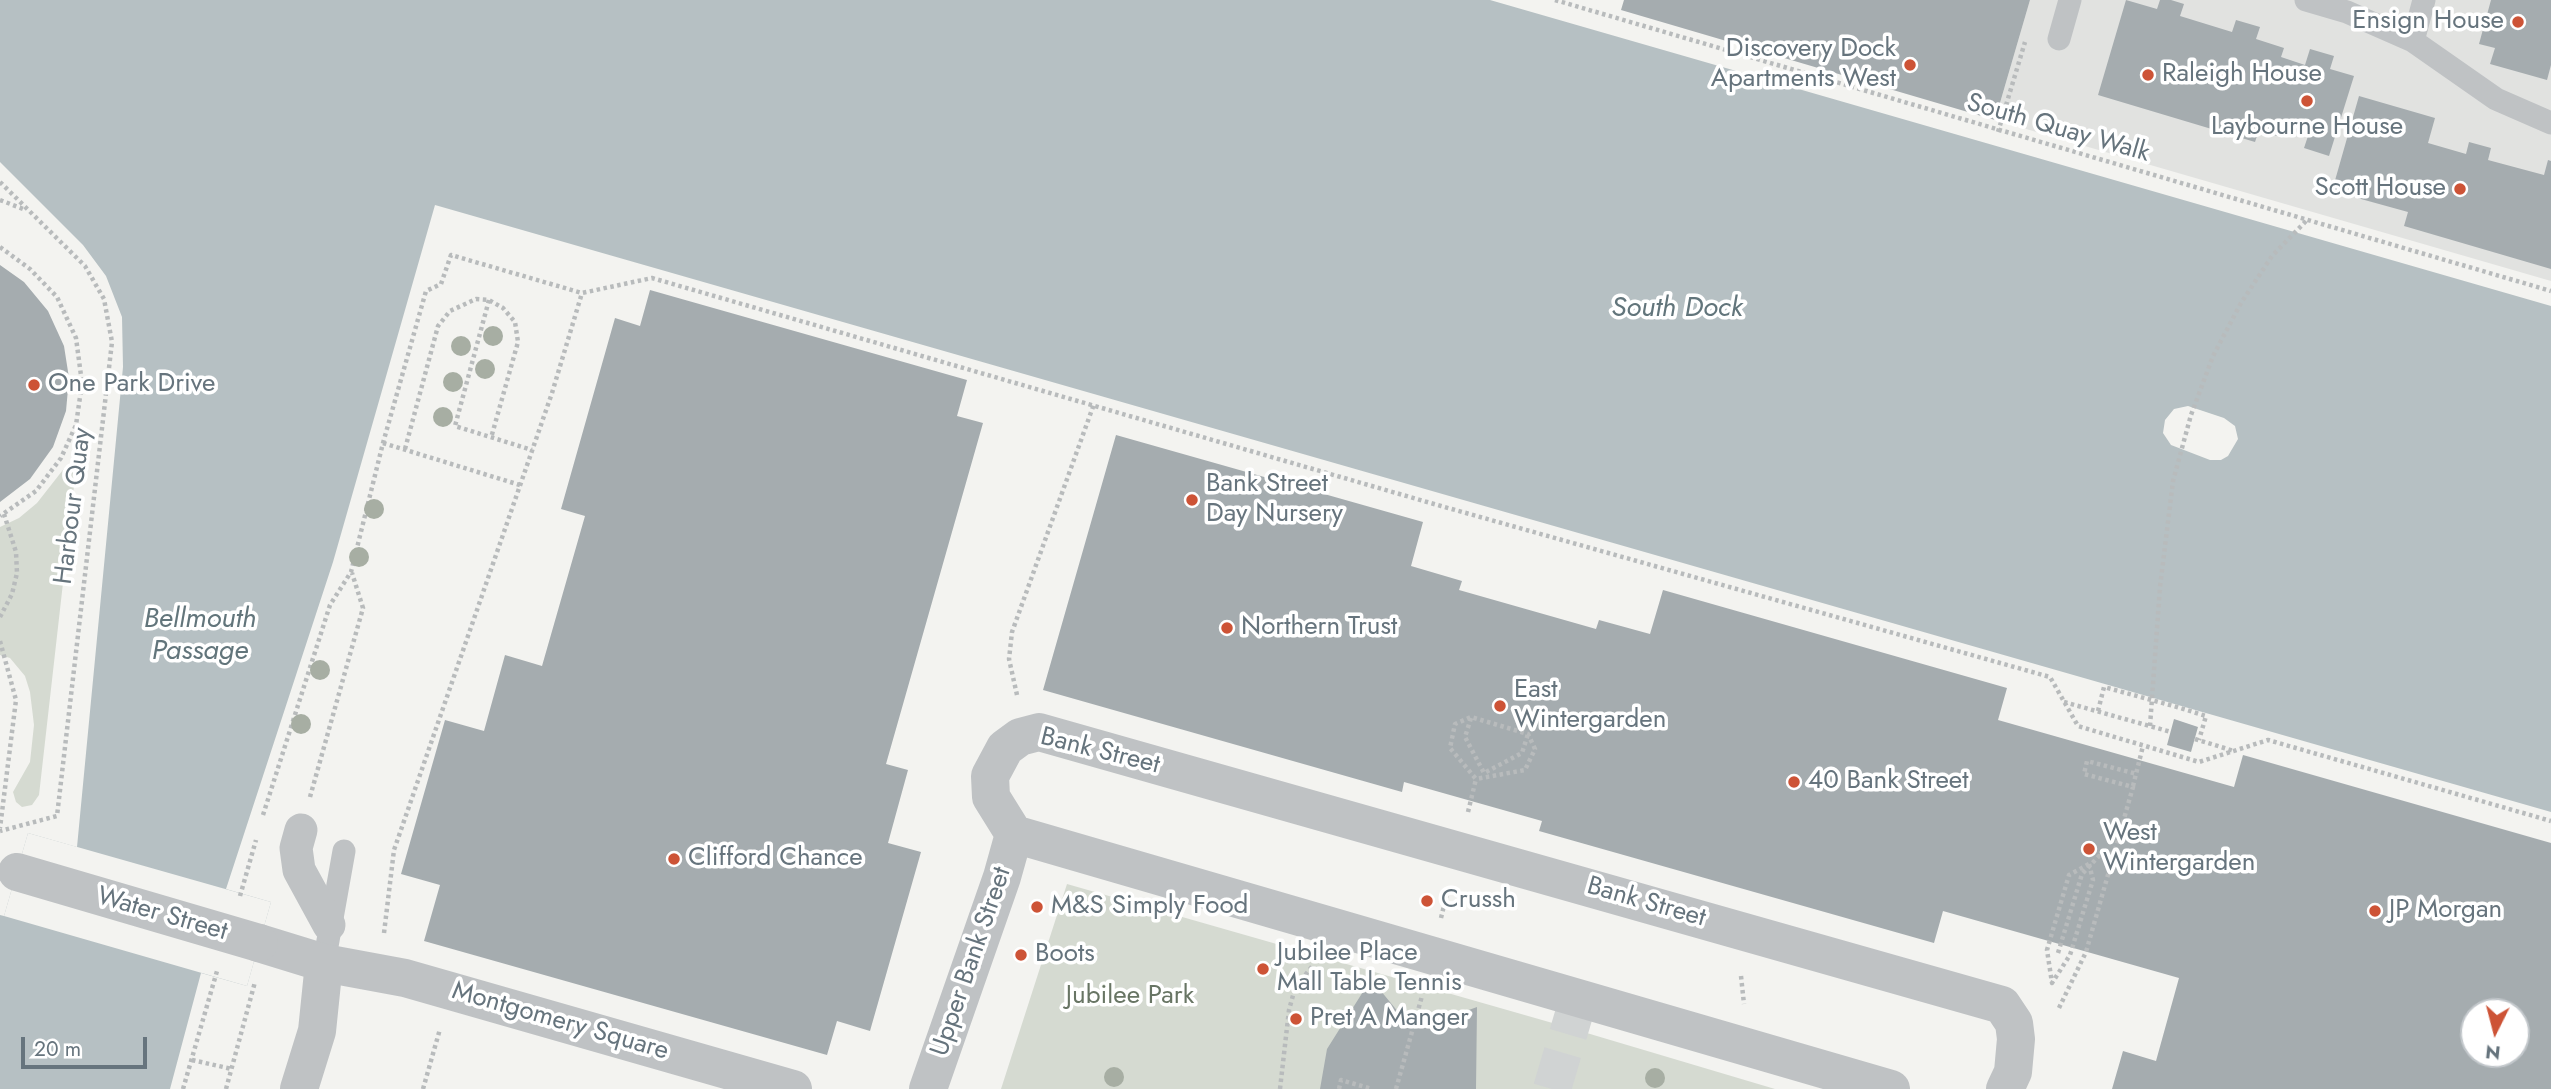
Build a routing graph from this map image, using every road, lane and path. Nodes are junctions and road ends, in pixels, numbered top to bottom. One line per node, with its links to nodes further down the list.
1 (1555, 0): 5 (path, South Quay Walk)
2 (2070, 0): 6 (lane)
3 (2306, 0): 8 (lane)
4 (2424, 0): 8 (lane)
5 (1565, 1): 10 (path, South Quay Walk)
6 (2059, 39)
7 (2025, 40): 10 (path)
8 (2413, 41): 9 (lane)
9 (2551, 123)
10 (1998, 132): 14 (path, South Quay Walk)
11 (0, 182): 13 (path, Harbour Quay)
12 (0, 200): 13 (path)
13 (30, 211): 42 (path, Harbour Quay)
14 (2306, 221): 16 (path, South Quay Walk); 31 (path, bridge)
15 (0, 247): 25 (path)
16 (2551, 291)
17 (582, 293): 19 (path); 21 (path); 23 (path)
18 (489, 300): 20 (path); 20 (path); 22 (path)
19 (1094, 404): 28 (path); 32 (path)
20 (491, 438): 23 (path)
21 (383, 443): 22 (path); 43 (path)
22 (405, 449): 24 (path)
23 (532, 450): 24 (path)
24 (520, 485): 55 (path)
25 (2, 515): 26 (path)
26 (0, 617)
27 (0, 641): 42 (path)
28 (2064, 702): 29 (path); 35 (path)
29 (2098, 711): 31 (path); 36 (path)
30 (1471, 717): 34 (path); 34 (path); 38 (path)
31 (2150, 726): 33 (path)
32 (1039, 732): 44 (street, Bank Street); 74 (street, Bank Street)
33 (2171, 732)
34 (1528, 734): 38 (path)
35 (2143, 746): 36 (path); 37 (path)
36 (2234, 751): 40 (path)
37 (2137, 774): 39 (path); 39 (path)
38 (1476, 779): 41 (path)
39 (2133, 787): 46 (path)
40 (2551, 821)
41 (1465, 824)
42 (0, 830)
43 (301, 830): 50 (street)
44 (1014, 834): 51 (street); 68 (street, Upper Bank Street)
45 (344, 851): 50 (lane)
46 (2115, 853): 47 (path); 59 (path)
47 (2089, 864): 47 (path); 53 (path)
48 (8, 870): 54 (street, Water Street, bridge)
49 (1451, 879): 52 (path)
50 (329, 925): 54 (lane)
51 (1330, 925): 69 (path); 73 (street)
52 (1439, 925)
53 (2058, 953)
54 (324, 963): 55 (street, Montgomery Square); 65 (street)
55 (381, 972): 67 (street, Montgomery Square)
56 (1741, 976): 60 (path)
57 (253, 988): 63 (path)
58 (1424, 989): 72 (path)
59 (2059, 1008)
60 (1744, 1011)
61 (442, 1022): 66 (path)
62 (191, 1060): 63 (path)
63 (232, 1069): 64 (path)
64 (226, 1089)
65 (299, 1089)
66 (423, 1089)
67 (793, 1089)
68 (928, 1089)
69 (1280, 1089)
70 (1339, 1089): 71 (path)
71 (1372, 1089)
72 (1396, 1089)
73 (1891, 1089)
74 (2005, 1089)

